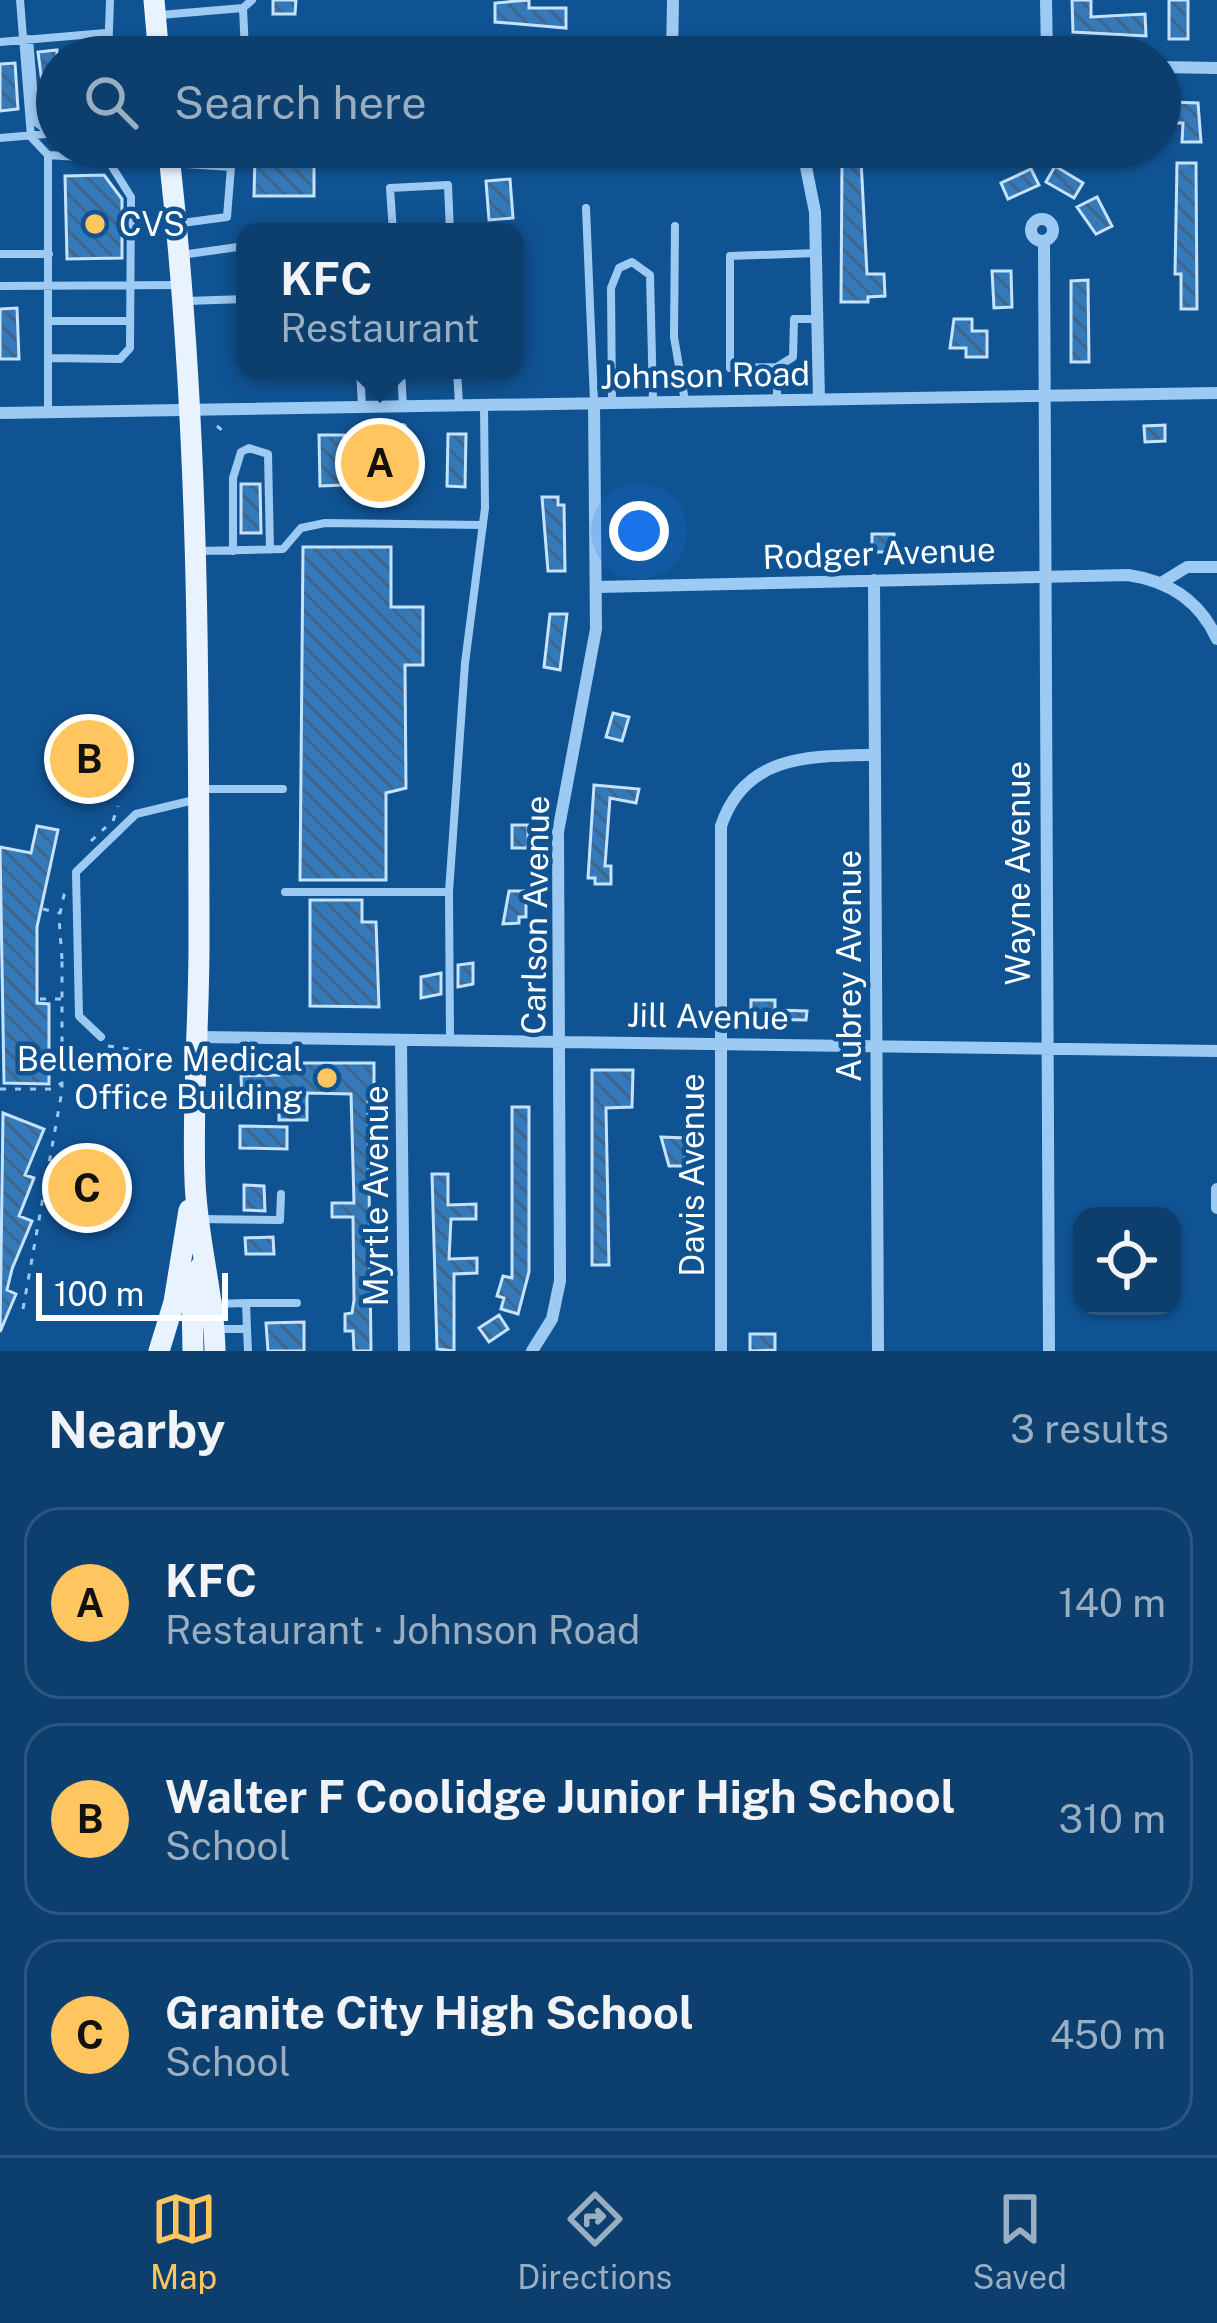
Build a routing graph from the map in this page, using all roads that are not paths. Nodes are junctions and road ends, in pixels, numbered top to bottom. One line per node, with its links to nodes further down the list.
1 (20, 0): 15 (lane)
2 (110, 0): 8 (lane)
3 (252, 0): 7 (lane)
4 (673, 0): 12 (street)
5 (1046, 0): 13 (street)
6 (154, 8): 7 (lane)
7 (243, 8): 11 (lane)
8 (106, 33): 9 (lane); 10 (lane)
9 (66, 36)
10 (106, 36)
11 (244, 36)
12 (672, 36)
13 (1047, 36)
14 (36, 38): 15 (lane)
15 (26, 39): 16 (lane); 19 (lane); 21 (lane)
16 (0, 42)
17 (1181, 67): 18 (street)
18 (1217, 68)
19 (36, 122)
20 (36, 136): 21 (lane)
21 (31, 137): 22 (lane); 23 (lane)
22 (0, 138)
23 (36, 142)
24 (48, 168): 38 (lane)
25 (113, 168): 41 (lane)
26 (171, 168): 30 (main road)
27 (231, 168): 30 (lane)
28 (805, 168): 36 (street)
29 (586, 208): 59 (lane)
30 (177, 223): 39 (main road)
31 (392, 223): 32 (lane)
32 (450, 223)
33 (676, 226): 57 (lane)
34 (1043, 242): 54 (street, Wayne Avenue)
35 (236, 247): 39 (lane)
36 (816, 253): 45 (street); 49 (lane)
37 (0, 254): 38 (lane)
38 (49, 254): 40 (lane)
39 (181, 255): 43 (main road)
40 (49, 285): 41 (lane); 42 (lane); 46 (lane)
41 (131, 285): 43 (lane); 47 (lane)
42 (0, 286)
43 (184, 293): 44 (lane); 65 (main road)
44 (236, 298)
45 (817, 319): 49 (lane); 56 (street)
46 (49, 321): 47 (lane); 48 (lane)
47 (130, 321): 48 (lane)
48 (48, 358): 66 (lane)
49 (777, 367): 55 (lane)
50 (360, 379): 63 (lane)
51 (401, 379): 64 (lane)
52 (458, 379): 62 (lane)
53 (1217, 393): 54 (street, Johnson Road)
54 (1043, 395): 56 (street, Johnson Road); 75 (street, Wayne Avenue)
55 (777, 400): 56 (street, Johnson Road); 57 (street, Johnson Road)
56 (819, 400)
57 (685, 402): 58 (street, Johnson Road)
58 (653, 403): 60 (street, Johnson Road); 60 (lane)
59 (594, 404): 60 (street, Johnson Road); 61 (street, Johnson Road); 78 (street, Carlson Avenue)
60 (612, 404)
61 (484, 405): 62 (street, Johnson Road); 70 (lane)
62 (459, 406): 64 (street, Johnson Road)
63 (362, 407): 64 (street, Johnson Road); 65 (street, Johnson Road)
64 (403, 407)
65 (193, 409): 66 (street, Johnson Road); 72 (main road)
66 (48, 412): 67 (street, Johnson Road)
67 (0, 413)
68 (403, 427): 69 (lane)
69 (363, 487)
70 (483, 525): 71 (lane); 84 (lane)
71 (270, 550): 73 (lane); 73 (lane)
72 (196, 551): 73 (lane); 82 (main road)
73 (233, 551)
74 (1217, 567): 77 (street, Rodger Avenue)
75 (1043, 575): 76 (street, Rodger Avenue); 77 (street, Rodger Avenue); 92 (street, Wayne Avenue)
76 (874, 580): 78 (street, Rodger Avenue); 80 (street, Aubrey Avenue)
77 (1161, 583): 79 (street)
78 (597, 587): 89 (street, Carlson Avenue)
79 (1216, 635)
80 (875, 755): 90 (street, Davis Avenue); 91 (street, Aubrey Avenue)
81 (283, 789): 82 (lane)
82 (199, 794): 85 (main road); 86 (lane)
83 (284, 892): 84 (lane)
84 (448, 892): 88 (lane)
85 (199, 1037): 87 (street, Jill Avenue); 94 (main road)
86 (99, 1040)
87 (401, 1040): 88 (street, Jill Avenue); 108 (street, Myrtle Avenue)
88 (450, 1040): 89 (street, Jill Avenue)
89 (559, 1041): 90 (street, Jill Avenue); 109 (street, Carlson Avenue)
90 (718, 1043): 91 (street, Jill Avenue); 110 (street, Davis Avenue)
91 (877, 1046): 92 (street, Jill Avenue); 111 (street, Aubrey Avenue)
92 (1046, 1048): 93 (street, Jill Avenue); 112 (street, Wayne Avenue)
93 (1217, 1051)
94 (195, 1180): 98 (main road); 105 (main road)
95 (1217, 1189): 97 (street)
96 (280, 1194): 98 (lane)
97 (1217, 1208)
98 (198, 1219): 99 (main road)
99 (201, 1266): 101 (main road); 106 (main road)
100 (297, 1303): 102 (lane)
101 (214, 1304): 102 (lane); 104 (main road)
102 (246, 1304): 103 (lane)
103 (247, 1329): 104 (lane); 107 (lane)
104 (214, 1340)
105 (160, 1351)
106 (193, 1351)
107 (248, 1351)
108 (404, 1351)
109 (532, 1351)
110 (721, 1351)
111 (878, 1351)
112 (1048, 1351)

